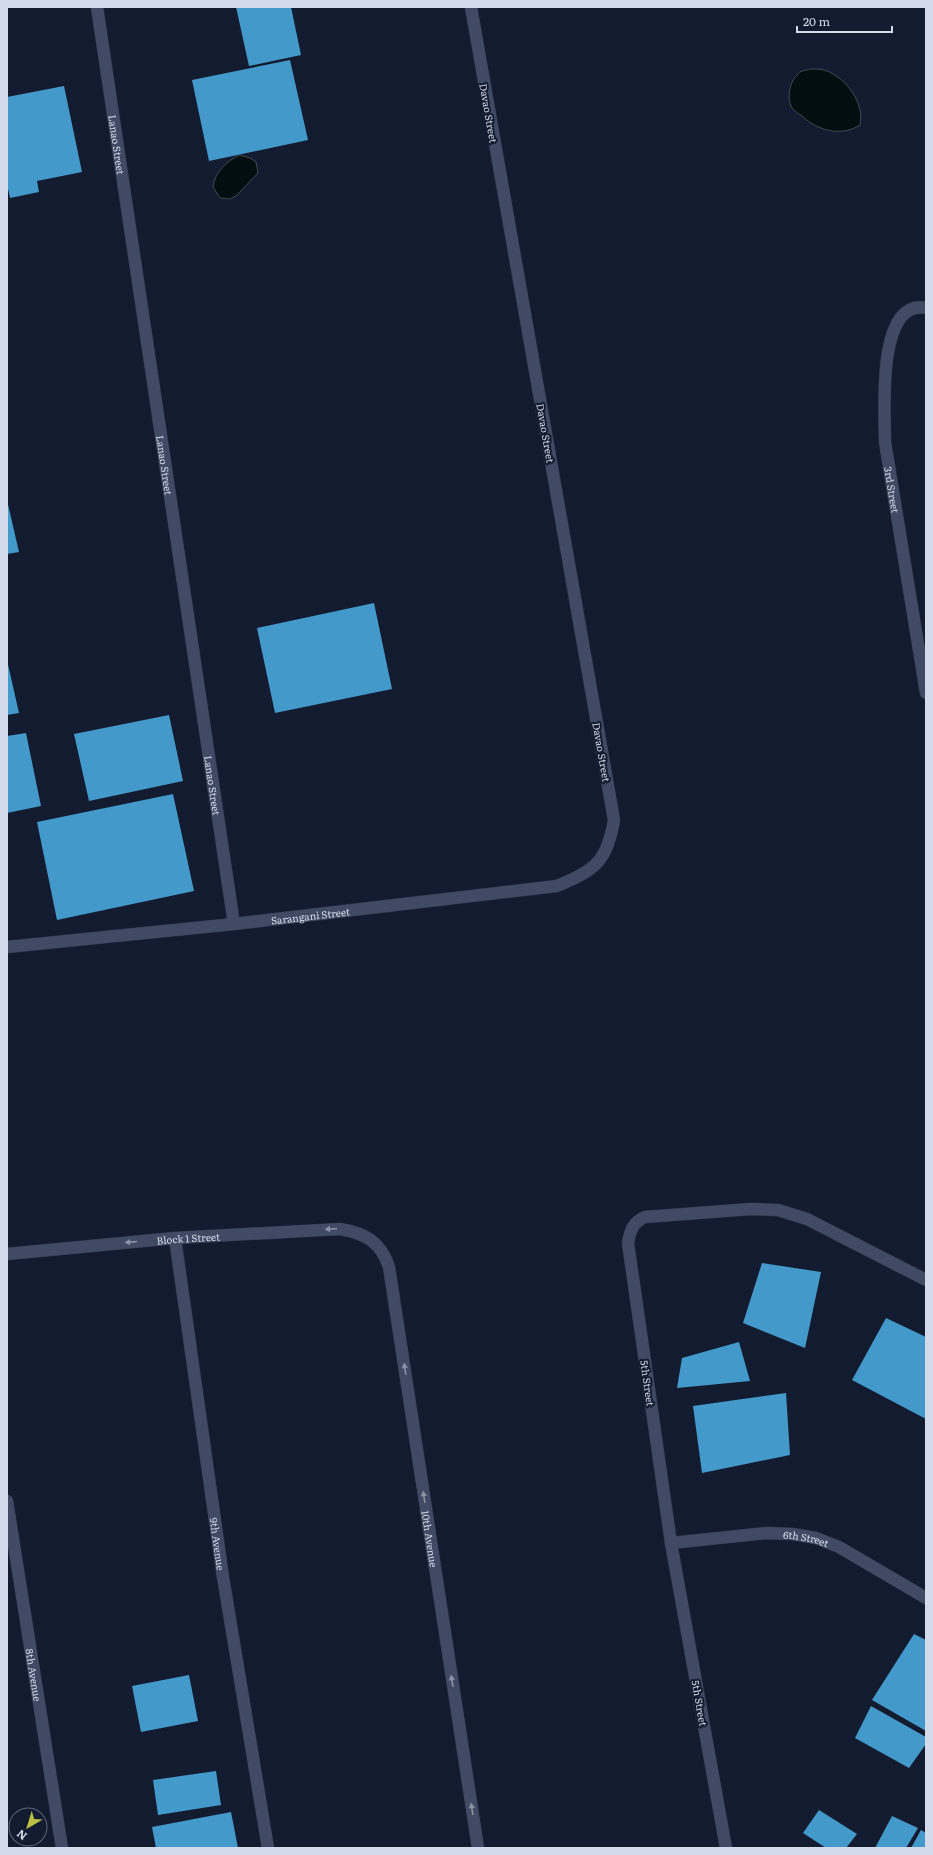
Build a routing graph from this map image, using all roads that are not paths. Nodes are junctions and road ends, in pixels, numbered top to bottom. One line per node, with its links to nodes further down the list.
1 (98, 7): 6 (street, Lanao Street)
2 (471, 7): 5 (street, Davao Street)
3 (926, 308): 4 (street, 3rd Street)
4 (926, 693)
5 (603, 857): 6 (street, Sarangani Street)
6 (234, 924): 7 (street, Sarangani Street)
7 (7, 947)
8 (176, 1238): 9 (street, Block 1 Street, one-way to 8); 10 (street, Block 1 Street, one-way to 10); 16 (street, 9th Avenue)
9 (368, 1238): 17 (street, 10th Avenue, one-way to 9)
10 (7, 1254)
11 (926, 1280): 13 (street, 5th Street)
12 (7, 1501): 15 (street, 8th Avenue)
13 (671, 1543): 14 (street, 6th Street); 18 (street, 5th Street)
14 (926, 1598)
15 (62, 1848)
16 (268, 1848)
17 (478, 1848)
18 (726, 1848)

